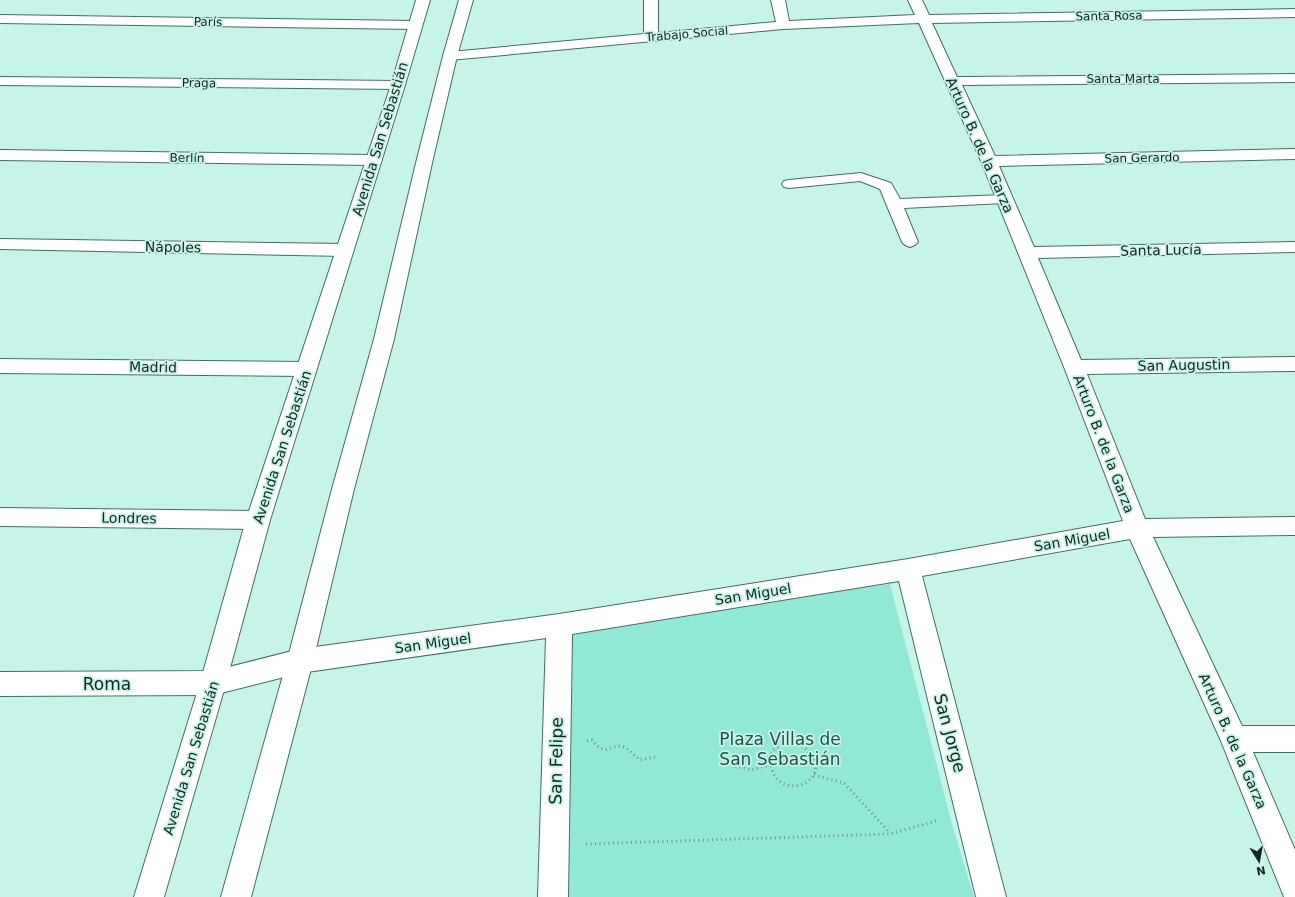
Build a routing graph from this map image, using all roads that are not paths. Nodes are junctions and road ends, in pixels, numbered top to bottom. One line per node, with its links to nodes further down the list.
1 (423, 0): 8 (street, Avenida San Sebastián)
2 (466, 0): 11 (street)
3 (651, 0): 10 (street)
4 (778, 0): 9 (street)
5 (920, 9): 6 (street, Santa Rosa); 9 (street, Trabajo Social); 14 (street, Arturo B. de la Garza)
6 (1295, 13)
7 (0, 19): 8 (street, París)
8 (415, 25): 15 (street, Avenida San Sebastián)
9 (783, 25): 10 (street, Trabajo Social)
10 (651, 37): 11 (street, Trabajo Social)
11 (450, 56): 38 (street)
12 (1295, 78): 14 (street, Santa Marta)
13 (0, 81): 15 (street, Praga)
14 (951, 81): 19 (street, Arturo B. de la Garza)
15 (398, 85): 18 (street, Avenida San Sebastián)
16 (1295, 154): 19 (street, San Gerardo)
17 (0, 155): 18 (street, Berlín)
18 (374, 160): 26 (street, Avenida San Sebastián)
19 (989, 161): 21 (street, Arturo B. de la Garza)
20 (789, 184): 22 (lane)
21 (1004, 199): 22 (lane); 27 (street, Arturo B. de la Garza)
22 (895, 204): 23 (lane)
23 (910, 242)
24 (0, 244): 26 (street, Nápoles)
25 (1295, 247): 27 (street, Santa Lucía)
26 (345, 250): 31 (street, Avenida San Sebastián)
27 (1027, 253): 30 (street, Arturo B. de la Garza)
28 (1295, 364): 30 (street, San Augustin)
29 (0, 366): 31 (street, Madrid)
30 (1074, 367): 35 (street, Arturo B. de la Garza)
31 (306, 369): 33 (street, Avenida San Sebastián)
32 (0, 517): 33 (street, Londres)
33 (258, 520): 39 (street, Avenida San Sebastián)
34 (1295, 526): 35 (street, San Miguel)
35 (1137, 528): 36 (street, San Miguel); 41 (street, Arturo B. de la Garza)
36 (908, 569): 37 (street, San Miguel); 47 (street, San Jorge)
37 (559, 625): 38 (street, San Miguel); 46 (street, San Felipe)
38 (300, 661): 39 (street, San Miguel); 45 (street)
39 (213, 683): 40 (street, Roma); 44 (street, Avenida San Sebastián)
40 (0, 684)
41 (1234, 739): 42 (street); 43 (street, Arturo B. de la Garza)
42 (1295, 739)
43 (1295, 886)
44 (149, 897)
45 (236, 897)
46 (553, 897)
47 (991, 897)

